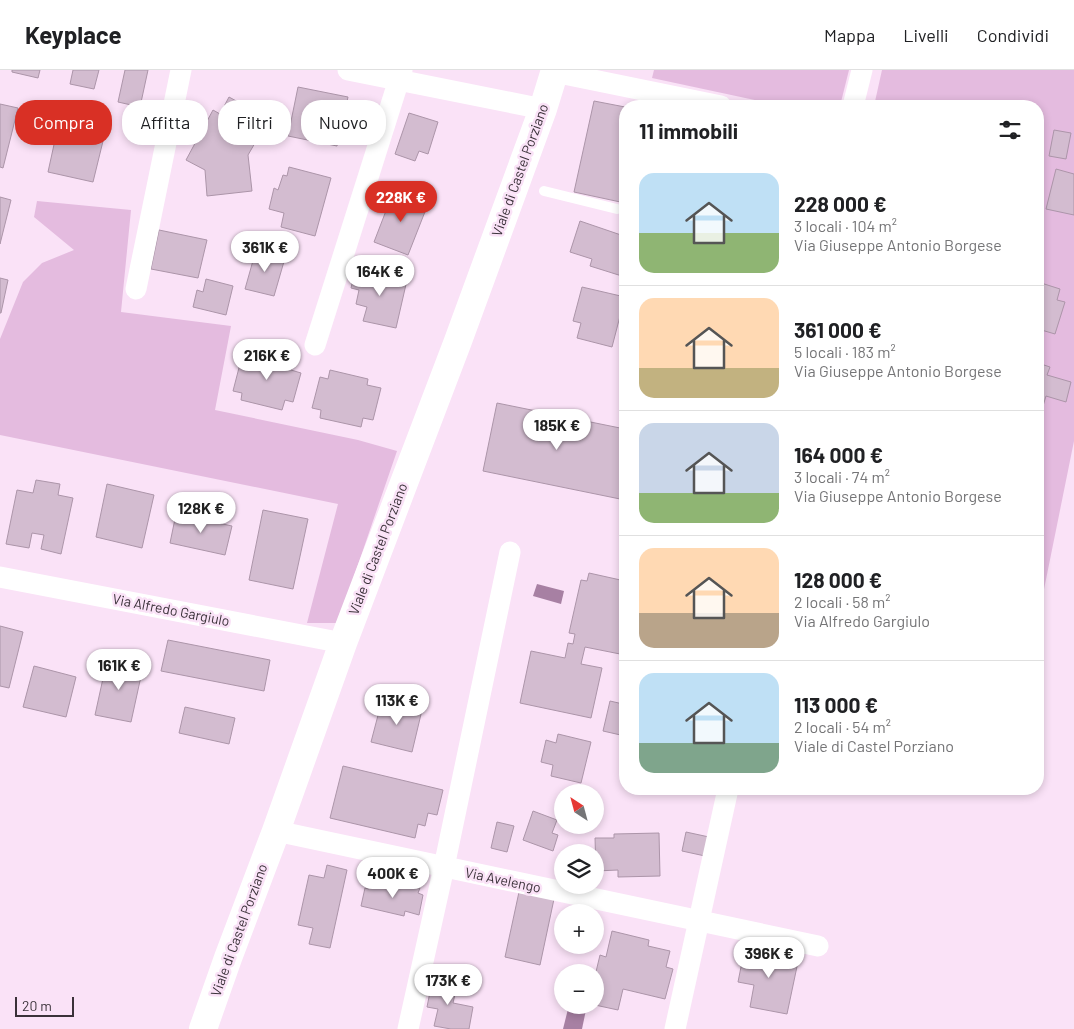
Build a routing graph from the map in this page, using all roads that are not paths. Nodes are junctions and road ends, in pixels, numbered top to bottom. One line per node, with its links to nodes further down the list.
1 (181, 70): 11 (street)
2 (348, 70): 5 (street)
3 (862, 70): 7 (street)
4 (555, 71): 6 (street); 8 (street, Viale di Castel Porziano)
5 (400, 75): 8 (street); 12 (street)
6 (693, 100)
7 (854, 100)
8 (543, 108): 15 (street, Viale di Castel Porziano)
9 (544, 191): 10 (lane)
10 (617, 209)
11 (136, 289)
12 (315, 345)
13 (510, 552): 18 (street)
14 (0, 577): 15 (street, Via Alfredo Gargiulo)
15 (342, 643): 17 (street, Viale di Castel Porziano)
16 (727, 795): 19 (street)
17 (276, 831): 18 (street, Via Avelengo); 21 (street, Viale di Castel Porziano)
18 (444, 867): 19 (street, Via Avelengo); 22 (street)
19 (698, 920): 20 (street, Via Avelengo); 23 (street)
20 (818, 946)
21 (203, 1029)
22 (408, 1029)
23 (675, 1029)

